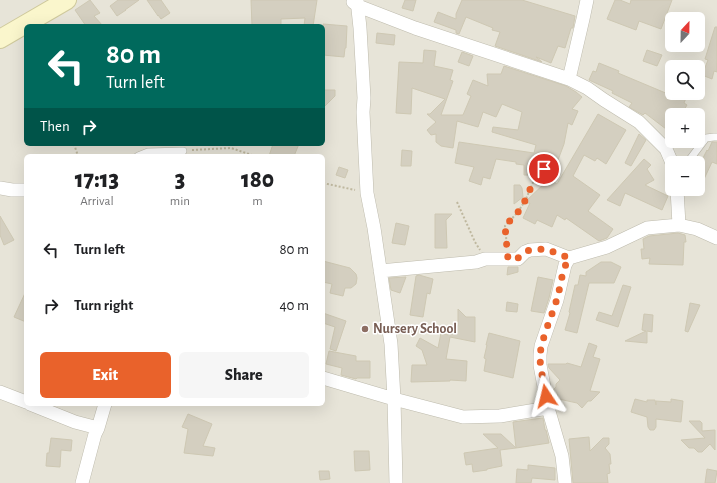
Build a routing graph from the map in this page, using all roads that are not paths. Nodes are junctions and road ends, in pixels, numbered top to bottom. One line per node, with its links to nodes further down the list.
1 (67, 0): 4 (main road)
2 (587, 0): 7 (street)
3 (355, 2): 7 (street); 19 (street)
4 (26, 24)
5 (24, 25): 6 (main road)
6 (0, 39)
7 (569, 79): 11 (street)
8 (717, 137): 12 (lane)
9 (183, 151): 10 (lane)
10 (143, 154)
11 (669, 156)
12 (692, 156)
13 (0, 188): 14 (street)
14 (24, 190)
15 (677, 196): 16 (street)
16 (679, 225): 17 (street); 18 (street)
17 (717, 238)
18 (569, 258): 19 (street); 26 (street)
19 (380, 271): 22 (street)
20 (325, 379): 22 (street)
21 (0, 392): 23 (street)
22 (394, 399): 26 (street); 29 (street)
23 (24, 401)
24 (35, 406): 27 (street)
25 (104, 406): 27 (street)
26 (548, 408): 30 (street)
27 (98, 428): 28 (street)
28 (82, 483)
29 (396, 483)
30 (565, 483)

